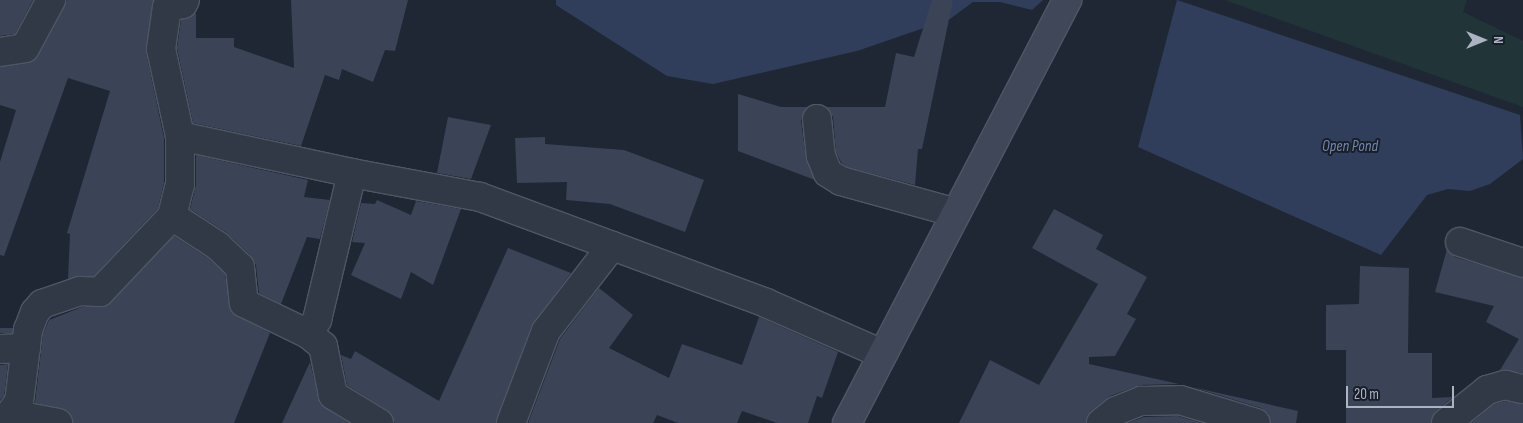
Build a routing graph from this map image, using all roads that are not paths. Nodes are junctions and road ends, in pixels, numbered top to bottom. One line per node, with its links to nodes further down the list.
1 (51, 0): 4 (street)
2 (185, 0): 6 (street)
3 (1067, 0): 8 (street)
4 (0, 52)
5 (816, 119): 8 (street)
6 (180, 136): 7 (street); 9 (street)
7 (352, 173): 11 (street); 13 (street)
8 (956, 214): 15 (street)
9 (172, 216): 13 (street); 14 (street)
10 (1460, 242): 12 (street)
11 (612, 246): 15 (street); 20 (street)
12 (1523, 263)
13 (308, 334): 19 (street)
14 (13, 348): 17 (street)
15 (882, 354): 21 (street)
16 (1523, 389): 24 (street)
17 (7, 418): 18 (street)
18 (58, 423)
19 (378, 423)
20 (511, 423)
21 (847, 423)
22 (1101, 423): 23 (street)
23 (1256, 423)
24 (1446, 423)

